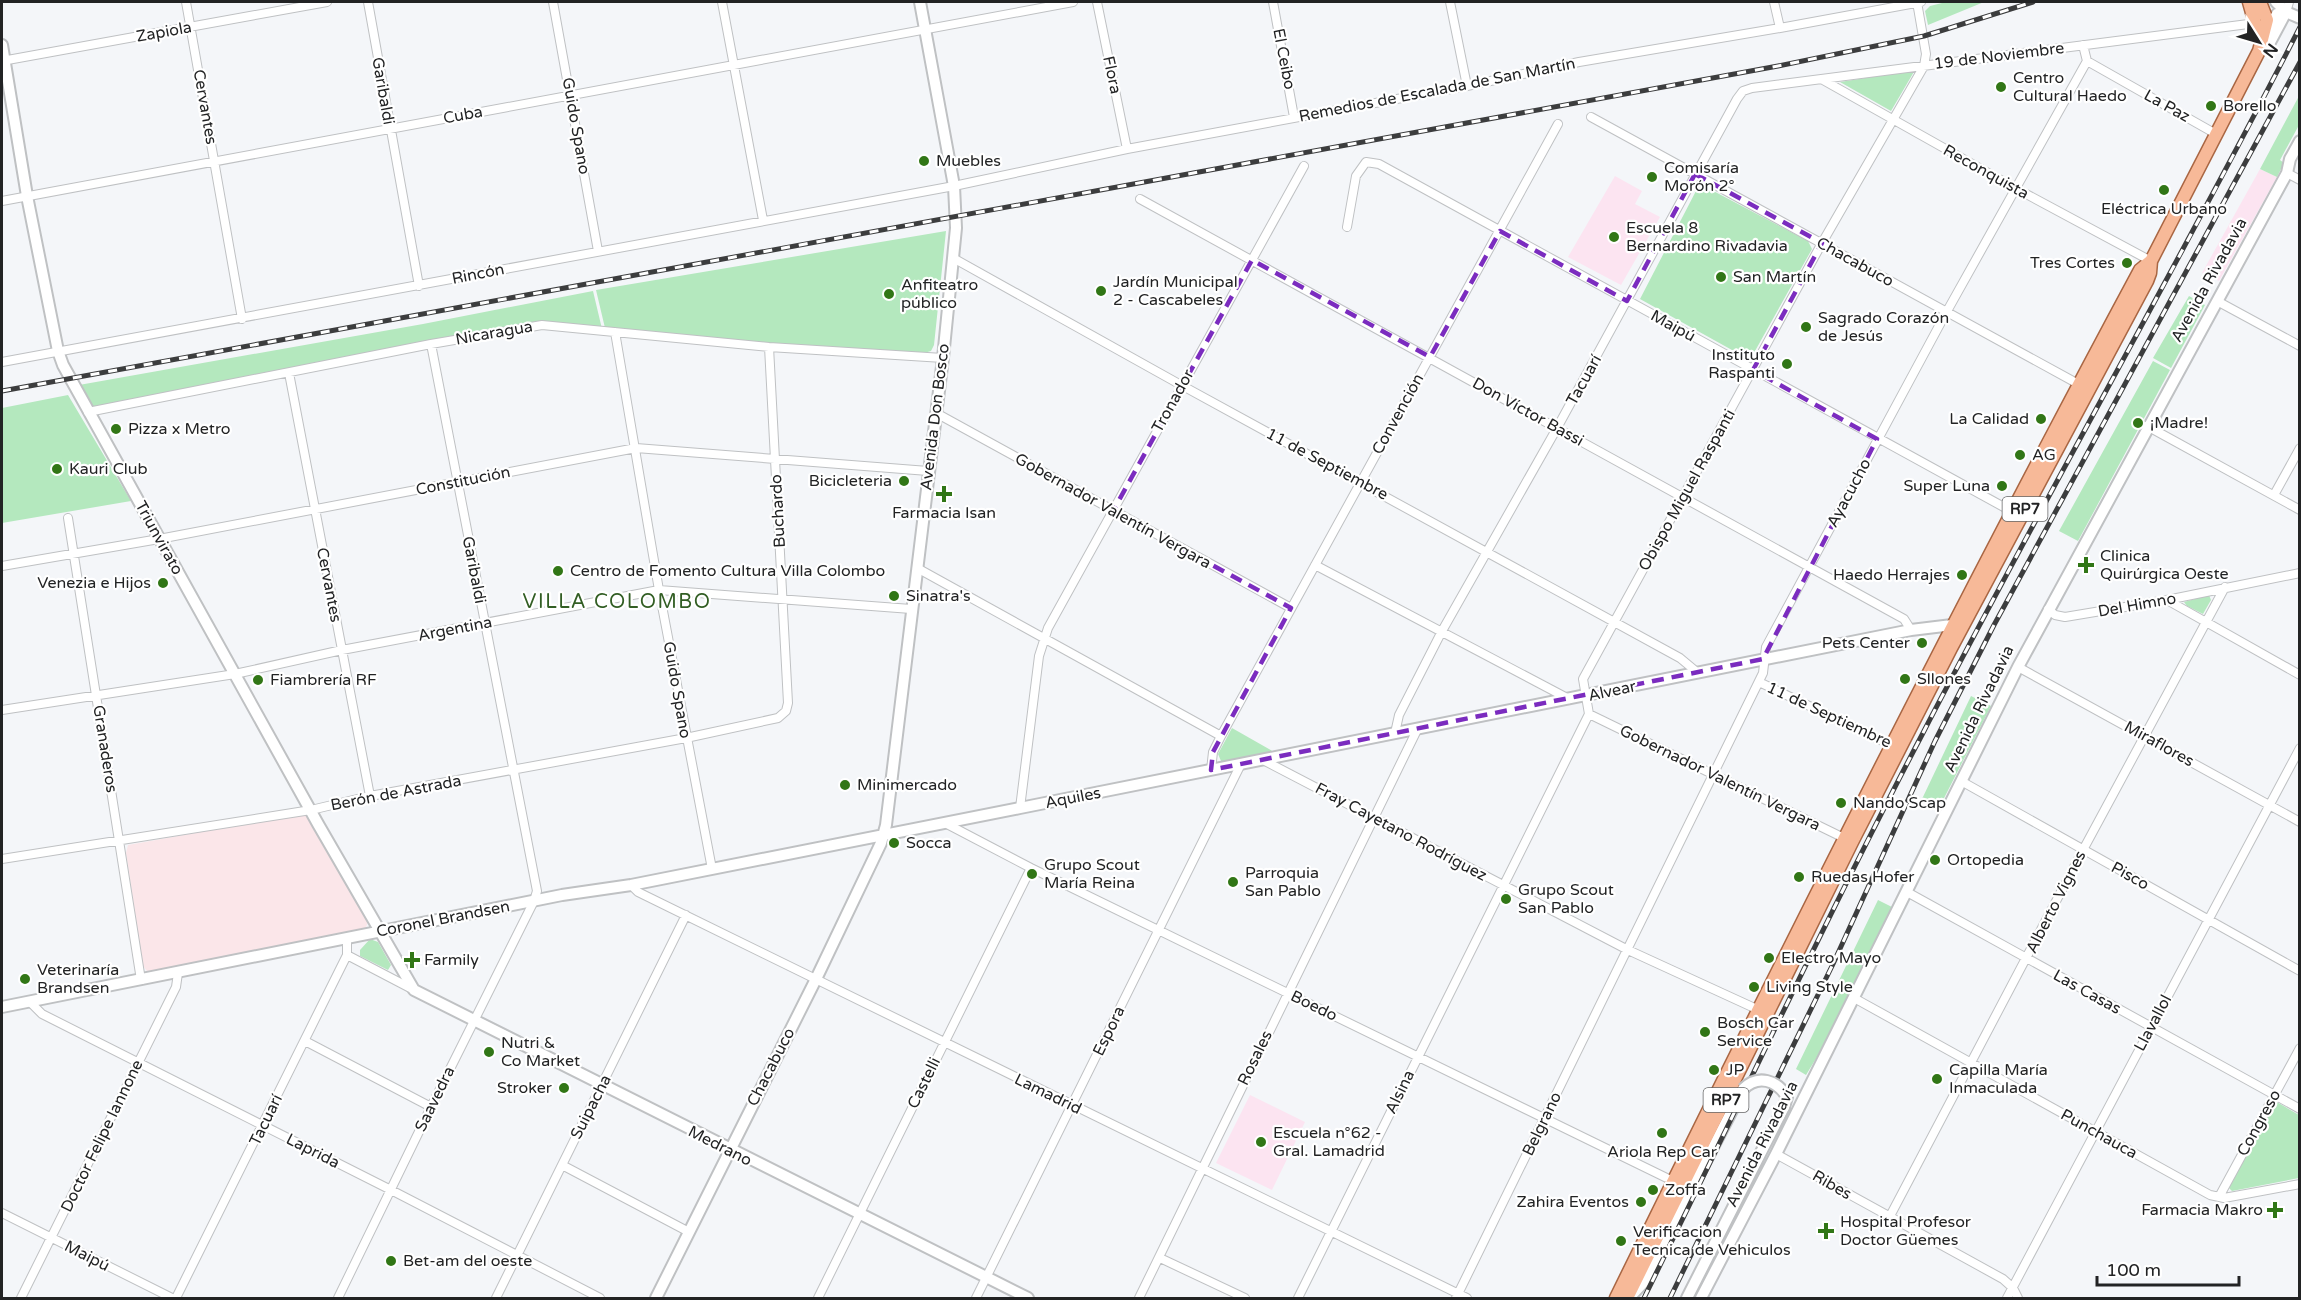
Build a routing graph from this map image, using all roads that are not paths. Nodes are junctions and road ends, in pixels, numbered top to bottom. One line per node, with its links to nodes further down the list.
1 (186, 2): 19 (street, Cervantes)
2 (327, 2): 19 (street, Zapiola)
3 (368, 2): 37 (street, Garibaldi)
4 (554, 2): 32 (street, Guido Spano)
5 (722, 2): 27 (street)
6 (920, 2): 21 (street, Avenida Don Bosco)
7 (1072, 2): 21 (street, Cuba)
8 (1097, 2): 40 (street, Flora)
9 (1273, 2): 33 (street, El Ceibo)
10 (1450, 2): 30 (street)
11 (1774, 2): 20 (street)
12 (1919, 2): 20 (street, Remedios de Escalada de San Martín); 28 (street)
13 (2249, 2): 18 (main road)
14 (2260, 2): 24 (main road, RP7)
15 (2276, 2): 16 (street)
16 (2288, 7): 17 (street); 24 (street)
17 (2300, 18)
18 (2256, 23): 23 (street, 19 de Noviembre); 24 (main road)
19 (190, 27): 25 (street, Zapiola); 41 (street, Cervantes)
20 (1780, 28): 30 (street, Remedios de Escalada de San Martín)
21 (926, 30): 27 (street, Cuba); 46 (street, Avenida Don Bosco)
22 (2, 45): 25 (street, Triunvirato)
23 (2083, 45): 26 (street); 28 (street, 19 de Noviembre)
24 (2260, 46): 38 (main road, RP7)
25 (3, 61): 48 (street, Triunvirato)
26 (2087, 61): 38 (street, La Paz); 47 (street, Ayacucho)
27 (734, 65): 32 (street, Cuba); 51 (street)
28 (1924, 66): 29 (street, 19 de Noviembre); 35 (street, Obispo Miguel Raspanti)
29 (1823, 80): 31 (street, 19 de Noviembre); 35 (street, Reconquista)
30 (1467, 86): 33 (street, Remedios de Escalada de San Martín)
31 (1743, 91): 44 (street, Tacuarí)
32 (571, 96): 37 (street, Cuba); 55 (street, Guido Spano)
33 (1294, 117): 40 (street, Remedios de Escalada de San Martín)
34 (1591, 117): 44 (street, Chacabuco)
35 (1892, 120): 47 (street, Reconquista); 54 (street, Obispo Miguel Raspanti)
36 (1558, 124): 53 (street, Convención)
37 (389, 129): 41 (street, Cuba); 59 (street, Garibaldi)
38 (2216, 134): 58 (main road, RP7)
39 (2300, 141): 43 (street, Avenida Rivadavia)
40 (1127, 149): 46 (street, Remedios de Escalada de San Martín)
41 (215, 162): 48 (street, Cuba); 63 (street, Cervantes)
42 (1304, 166): 57 (street, Tronador)
43 (2287, 173): 45 (street); 61 (street, Avenida Rivadavia)
44 (1695, 174): 54 (street, Chacabuco); 60 (street, Tacuarí)
45 (2300, 180)
46 (954, 186): 51 (street, Rincón); 56 (street, Avenida Don Bosco)
47 (2015, 188): 58 (street, Reconquista); 62 (street, Ayacucho)
48 (27, 196): 50 (street, Cuba); 68 (street, Triunvirato)
49 (1140, 199): 57 (street, Don Víctor Bassi)
50 (2, 201)
51 (763, 220): 55 (street, Rincón)
52 (1347, 227): 53 (street, Maipú)
53 (1500, 231): 60 (street, Maipú); 69 (street, Convención)
54 (1822, 243): 62 (street, Chacabuco); 72 (street, Obispo Miguel Raspanti)
55 (598, 251): 59 (street, Rincón)
56 (953, 258): 70 (street, Avenida Don Bosco); 74 (street, 11 de Septiembre)
57 (1252, 260): 69 (street, Don Víctor Bassi); 74 (street, Tronador)
58 (2151, 261): 75 (main road, RP7)
59 (419, 285): 63 (street, Rincón)
60 (1627, 301): 72 (street, Maipú); 79 (street, Tacuarí)
61 (2217, 301): 66 (street); 78 (street, Avenida Rivadavia)
62 (1946, 314): 75 (street, Chacabuco); 80 (street, Ayacucho)
63 (242, 319): 68 (street, Rincón)
64 (615, 332): 65 (street, Nicaragua); 67 (street, Nicaragua); 81 (street, Guido Spano)
65 (431, 344): 73 (street, Nicaragua); 86 (street, Garibaldi)
66 (2300, 346)
67 (769, 347): 70 (street, Nicaragua); 83 (street, Buchardo)
68 (58, 351): 71 (street, Rincón); 76 (street, Triunvirato)
69 (1430, 357): 79 (street, Don Víctor Bassi); 85 (street, Convención)
70 (943, 358): 77 (street, Avenida Don Bosco)
71 (2, 362)
72 (1753, 370): 80 (street, Maipú); 88 (street, Obispo Miguel Raspanti)
73 (289, 373): 76 (street, Nicaragua); 89 (street, Cervantes)
74 (1181, 385): 85 (street, 11 de Septiembre); 91 (street, Tronador)
75 (2084, 387): 92 (main road, RP7); 112 (main road, RP7)
76 (88, 412): 94 (street, Triunvirato)
77 (936, 413): 84 (street, Avenida Don Bosco); 91 (street, Gobernador Valentín Vergara)
78 (2147, 426): 87 (street); 108 (street, Avenida Rivadavia)
79 (1557, 428): 88 (street, Don Víctor Bassi); 95 (street, Tacuarí)
80 (1877, 439): 92 (street, Maipú); 99 (street, Ayacucho)
81 (636, 448): 83 (street, Constitución); 86 (street, Constitución); 103 (street, Guido Spano)
82 (2300, 448): 87 (street)
83 (776, 458): 84 (street, Constitución); 104 (street, Buchardo)
84 (928, 471): 100 (street, Avenida Don Bosco)
85 (1360, 482): 95 (street, 11 de Septiembre); 97 (street, Convención)
86 (456, 483): 89 (street, Constitución); 111 (street, Garibaldi)
87 (2274, 495): 90 (street)
88 (1683, 498): 99 (street, Don Víctor Bassi); 109 (street, Obispo Miguel Raspanti)
89 (315, 509): 94 (street, Constitución); 116 (street, Cervantes)
90 (2300, 510)
91 (1113, 511): 106 (street, Gobernador Valentín Vergara); 115 (street, Tronador)
92 (2011, 511): 112 (main road, RP7)
93 (68, 518): 96 (street, Granaderos)
94 (159, 539): 96 (street, Constitución); 120 (street, Triunvirato)
95 (1488, 552): 109 (street, 11 de Septiembre); 114 (street, Tacuarí)
96 (74, 555): 98 (street, Constitución); 123 (street, Granaderos)
97 (1315, 565): 106 (street, Convención); 114 (street)
98 (2, 566)
99 (1809, 567): 113 (street, Don Víctor Bassi); 117 (street, Ayacucho)
100 (917, 568): 107 (street, Avenida Don Bosco); 115 (street)
101 (2300, 573): 102 (street, Del Himno)
102 (2225, 587): 105 (street, Del Himno); 110 (street, Alberto Vignes)
103 (659, 590): 104 (street, Argentina); 111 (street, Argentina); 133 (street, Guido Spano)
104 (783, 600): 107 (street, Argentina); 127 (street, Buchardo)
105 (2167, 600): 108 (street, Del Himno); 110 (street)
106 (1291, 608): 131 (street, Convención)
107 (911, 609): 149 (street, Avenida Don Bosco)
108 (2048, 609): 118 (street, Avenida Rivadavia)
109 (1614, 622): 119 (street, 11 de Septiembre); 124 (street, Obispo Miguel Raspanti)
110 (2205, 622): 121 (street); 132 (street, Alberto Vignes)
111 (485, 623): 116 (street, Argentina); 138 (street, Garibaldi)
112 (1957, 627): 113 (street, Alvear); 134 (main road, RP7)
113 (1911, 630): 117 (street, Alvear)
114 (1442, 631): 125 (street); 130 (street, Tacuarí)
115 (1045, 638): 131 (street); 144 (street)
116 (342, 650): 120 (street, Argentina); 142 (street, Cervantes)
117 (1763, 659): 119 (street, Alvear); 122 (street, Ayacucho)
118 (2018, 667): 132 (street, Miraflores); 141 (street, Avenida Rivadavia)
119 (1698, 673): 124 (street, Alvear)
120 (235, 674): 123 (street, Argentina); 145 (street, Triunvirato)
121 (2300, 675)
122 (1759, 682): 134 (street, 11 de Septiembre); 140 (street, Ayacucho)
123 (97, 693): 126 (street, Argentina); 151 (street, Granaderos)
124 (1586, 696): 125 (street, Alvear); 128 (street, Obispo Miguel Raspanti)
125 (1570, 699): 129 (street, Alvear)
126 (2, 710)
127 (786, 711): 133 (street, Berón de Astrada)
128 (1589, 714): 140 (street, Gobernador Valentín Vergara); 157 (street)
129 (1417, 730): 130 (street, Alvear); 146 (street)
130 (1395, 733): 136 (street, Alvear)
131 (1221, 736): 139 (street, Convención)
132 (2146, 736): 143 (street, Miraflores); 152 (street, Alberto Vignes)
133 (686, 738): 138 (street, Berón de Astrada); 155 (street, Guido Spano)
134 (1895, 747): 150 (main road, RP7)
135 (2300, 748): 143 (street, Llavallol)
136 (1261, 759): 137 (street, Aquiles); 146 (street, Fray Cayetano Rodríguez)
137 (1241, 764): 139 (street, Aquiles); 162 (street, Espora)
138 (513, 770): 142 (street, Berón de Astrada); 159 (street, Garibaldi)
139 (1211, 770): 144 (street, Aquiles)
140 (1713, 776): 150 (street, Gobernador Valentín Vergara); 165 (street, Ayacucho)
141 (1961, 782): 152 (street, Pisco); 158 (street, Avenida Rivadavia)
142 (370, 796): 145 (street, Berón de Astrada)
143 (2269, 806): 147 (street, Miraflores); 161 (street, Llavallol)
144 (1020, 808): 148 (street, Aquiles)
145 (310, 810): 151 (street, Berón de Astrada); 163 (street, Triunvirato)
146 (1374, 818): 157 (street, Fray Cayetano Rodríguez); 173 (street, Rosales)
147 (2300, 822)
148 (945, 823): 149 (street, Aquiles); 154 (street, Boedo)
149 (884, 834): 155 (street, Coronel Brandsen); 170 (street, Chacabuco)
150 (1848, 840): 178 (main road, RP7)
151 (119, 841): 153 (street, Berón de Astrada); 171 (street, Granaderos)
152 (2083, 850): 161 (street, Pisco); 167 (street, Alberto Vignes)
153 (2, 859)
154 (1030, 868): 162 (street, Boedo); 183 (street, Castelli)
155 (712, 869): 156 (street, Coronel Brandsen)
156 (631, 885): 159 (street, Coronel Brandsen); 160 (street, Lamadrid)
157 (1503, 885): 165 (street, Fray Cayetano Rodríguez); 185 (street, Alsina)
158 (1908, 892): 167 (street, Las Casas); 174 (street, Avenida Rivadavia)
159 (534, 902): 163 (street, Coronel Brandsen); 180 (street, Saavedra)
160 (686, 915): 170 (street, Lamadrid); 188 (street, Suipacha)
161 (2209, 920): 168 (street, Pisco); 181 (street, Llavallol)
162 (1158, 930): 173 (street, Boedo); 190 (street, Espora)
163 (380, 932): 164 (street, Coronel Brandsen); 172 (street)
164 (347, 938): 166 (street, Tacuarí); 169 (street, Coronel Brandsen)
165 (1628, 950): 178 (street, Fray Cayetano Rodríguez); 193 (street, Belgrano)
166 (347, 955): 172 (street, Medrano); 182 (street, Tacuarí)
167 (2027, 958): 181 (street, Las Casas); 187 (street, Alberto Vignes)
168 (2300, 970)
169 (178, 973): 171 (street, Coronel Brandsen); 186 (street, Doctor Felipe Iannone)
170 (816, 979): 183 (street, Lamadrid); 196 (street, Chacabuco)
171 (141, 980): 176 (street, Coronel Brandsen)
172 (414, 990): 180 (street, Medrano)
173 (1287, 993): 185 (street, Boedo); 199 (street, Rosales)
174 (1854, 998): 187 (street, Punchauca); 197 (street, Avenida Rivadavia)
175 (2, 1002): 177 (street)
176 (30, 1002): 177 (street, Coronel Brandsen); 186 (street, Laprida)
177 (2, 1007): 179 (street)
178 (1762, 1011): 200 (main road, RP7)
179 (2, 1016)
180 (474, 1022): 188 (street, Medrano); 191 (street, Saavedra)
181 (2151, 1028): 189 (street, Las Casas); 195 (street, Llavallol)
182 (304, 1041): 191 (street); 194 (street, Tacuarí)
183 (944, 1043): 190 (street, Lamadrid); 205 (street, Castelli)
184 (2300, 1048): 189 (street, Congreso)
185 (1417, 1057): 193 (street, Boedo); 208 (street, Alsina)
186 (138, 1063): 194 (street, Laprida); 209 (street, Doctor Felipe Iannone)
187 (1971, 1064): 195 (street, Punchauca); 206 (street, Alberto Vignes)
188 (602, 1086): 196 (street, Medrano); 198 (street, Suipacha)
189 (2274, 1095): 192 (street, Las Casas); 203 (street, Congreso)
190 (1072, 1106): 199 (street, Lamadrid); 212 (street, Espora)
191 (431, 1107): 202 (street, Saavedra)
192 (2300, 1109)
193 (1545, 1119): 200 (street, Boedo); 214 (street, Belgrano)
194 (263, 1126): 202 (street, Laprida); 216 (street, Tacuarí)
195 (2095, 1132): 203 (street, Punchauca); 213 (street, Llavallol)
196 (729, 1150): 205 (street, Medrano); 207 (street, Chacabuco)
197 (1776, 1154): 206 (street, Ribes); 231 (street, Avenida Rivadavia)
198 (562, 1165): 207 (street); 210 (street, Suipacha)
199 (1201, 1168): 208 (street, Lamadrid); 211 (street, Rosales)
200 (1678, 1184): 228 (main road, RP7); 229 (main road, RP7)
201 (2300, 1184): 203 (street)
202 (391, 1190): 210 (street, Laprida); 217 (street, Saavedra)
203 (2219, 1197)
204 (2, 1214): 209 (street, Maipú)
205 (859, 1215): 212 (street, Medrano); 221 (street, Castelli)
206 (1889, 1218): 213 (street, Ribes)
207 (689, 1232): 220 (street, Chacabuco)
208 (1331, 1233): 214 (street, Lamadrid); 226 (street, Alsina)
209 (51, 1238): 215 (street, Doctor Felipe Iannone); 216 (street, Maipú)
210 (517, 1256): 218 (street, Suipacha); 219 (street, Laprida)
211 (1160, 1258): 224 (street, Rosales); 225 (street)
212 (986, 1278): 222 (street, Espora); 223 (street, Medrano)
213 (2013, 1288): 232 (street, Llavallol); 233 (street)
214 (1457, 1296): 227 (street, Lamadrid)
215 (21, 1299)
216 (174, 1299)
217 (338, 1299)
218 (496, 1299)
219 (600, 1299)
220 (656, 1299)
221 (818, 1299)
222 (976, 1299)
223 (1028, 1299)
224 (1139, 1299)
225 (1245, 1299)
226 (1298, 1299)
227 (1467, 1299)
228 (1616, 1299)
229 (1628, 1299): 230 (street, bridge)
230 (1687, 1299)
231 (1701, 1299)
232 (2007, 1299)
233 (2019, 1299)

